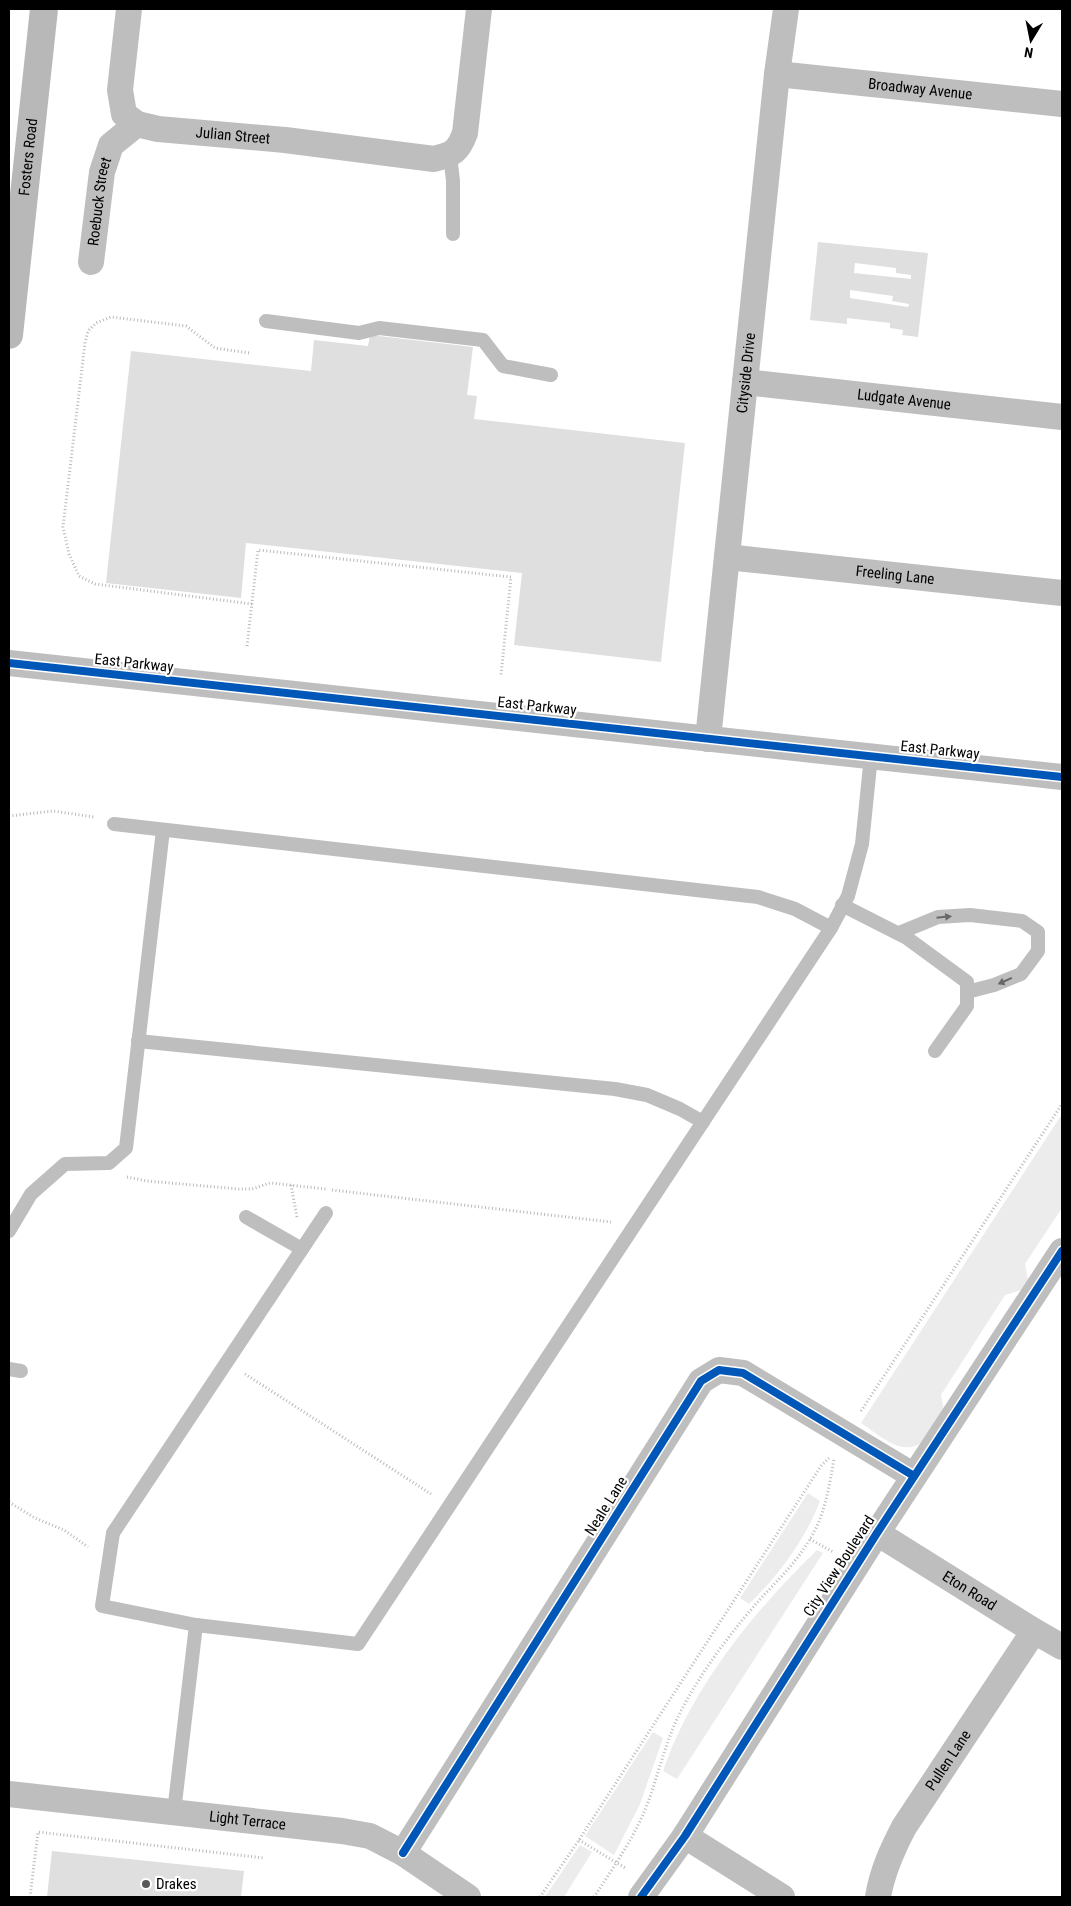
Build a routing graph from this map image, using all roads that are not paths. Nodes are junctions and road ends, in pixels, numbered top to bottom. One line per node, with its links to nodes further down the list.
1 (44, 9): 12 (main road, Fosters Road)
2 (129, 9): 7 (street)
3 (479, 9): 8 (street)
4 (786, 9): 5 (street, Cityside Drive)
5 (778, 74): 6 (street, Broadway Avenue); 14 (street, Cityside Drive)
6 (1062, 104)
7 (137, 124): 8 (street, Julian Street); 10 (street, Roebuck Street)
8 (450, 155): 9 (lane)
9 (453, 234)
10 (91, 262)
11 (266, 321): 13 (lane)
12 (9, 335)
13 (551, 375)
14 (745, 382): 15 (street, Ludgate Avenue); 16 (street, Cityside Drive)
15 (1062, 417)
16 (727, 557): 17 (street, Freeling Lane); 19 (street, Cityside Drive)
17 (1062, 593)
18 (9, 663): 19 (street, East Parkway)
19 (708, 738): 20 (street, East Parkway)
20 (871, 756): 21 (street, East Parkway); 24 (lane)
21 (1062, 777)
22 (114, 824): 23 (lane)
23 (163, 830): 25 (lane); 28 (lane)
24 (842, 905): 25 (lane); 26 (lane)
25 (830, 928): 30 (lane)
26 (899, 934): 27 (lane); 27 (lane, one-way to 27)
27 (967, 992): 29 (lane)
28 (138, 1041): 30 (lane); 33 (lane)
29 (936, 1051)
30 (703, 1122): 38 (lane)
31 (326, 1213): 34 (lane)
32 (246, 1217): 34 (lane)
33 (9, 1231)
34 (302, 1249): 38 (lane)
35 (1062, 1251): 36 (street, City View Boulevard)
36 (914, 1476): 37 (street, City View Boulevard); 45 (street, Neale Lane)
37 (877, 1533): 39 (street, Eton Road); 44 (street, City View Boulevard)
38 (196, 1625): 43 (lane)
39 (1034, 1631): 40 (street, Eton Road); 49 (street, Pullen Lane)
40 (1062, 1647)
41 (9, 1794): 42 (lane); 43 (street, Light Terrace)
42 (9, 1798)
43 (174, 1812): 45 (street, Light Terrace)
44 (685, 1836): 47 (street, City View Boulevard); 48 (street)
45 (403, 1853): 46 (street, Light Terrace)
46 (468, 1897)
47 (641, 1897)
48 (782, 1897)
49 (878, 1897)

